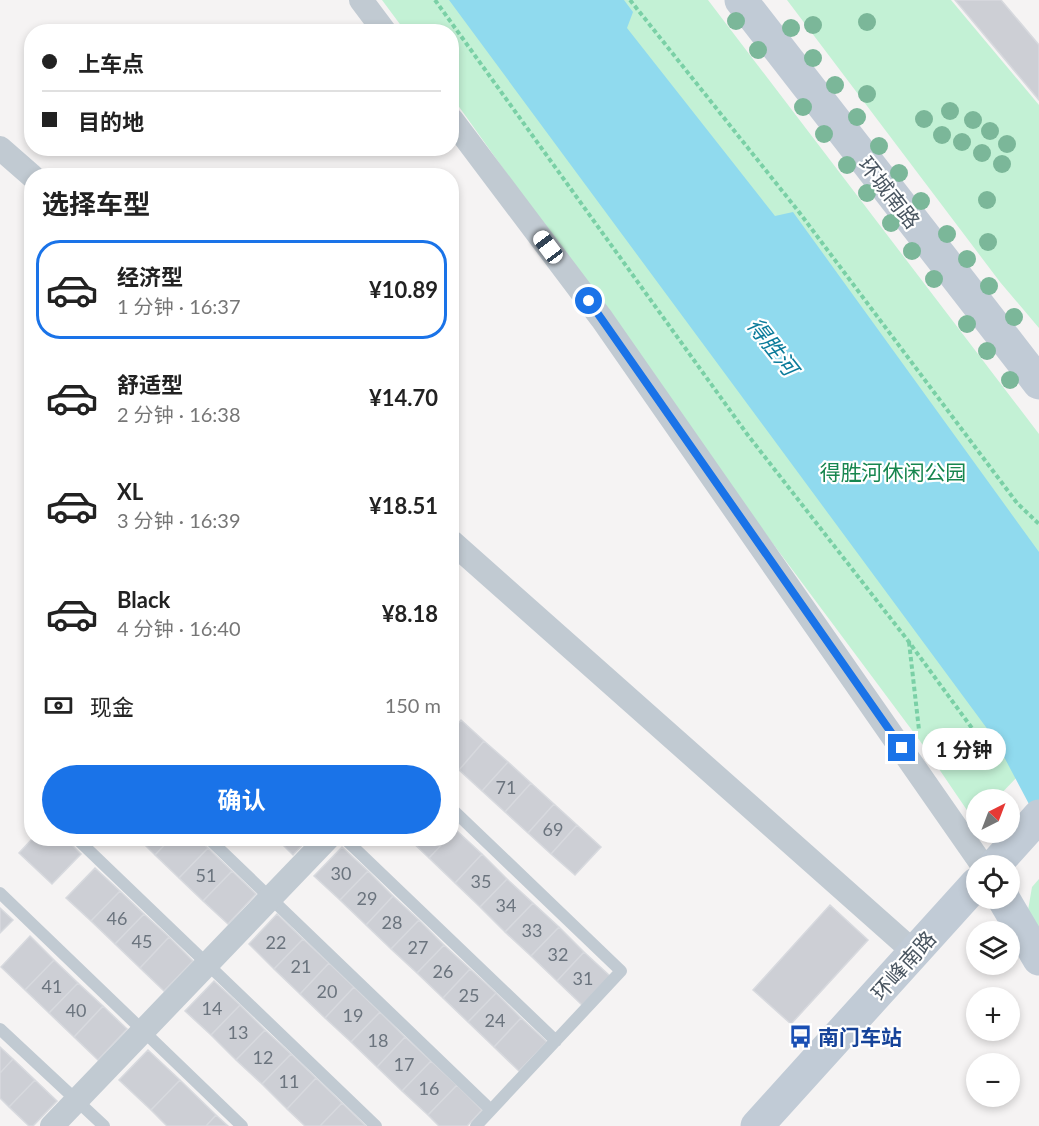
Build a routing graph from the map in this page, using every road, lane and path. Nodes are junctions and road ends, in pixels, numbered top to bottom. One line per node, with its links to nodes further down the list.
1 (361, 0): 5 (street)
2 (435, 0): 6 (path)
3 (630, 0): 12 (path)
4 (741, 0): 11 (main road, 环城南路)
5 (379, 24)
6 (452, 24)
7 (459, 33): 14 (path)
8 (459, 129): 23 (street)
9 (0, 148): 10 (street)
10 (24, 169)
11 (1039, 383)
12 (1039, 524)
13 (459, 548): 29 (street)
14 (909, 642): 15 (path); 16 (path)
15 (977, 735)
16 (920, 741)
17 (459, 816): 34 (lane)
18 (1039, 816): 24 (main road)
19 (84, 846): 31 (lane)
20 (216, 846): 27 (lane)
21 (320, 846): 27 (street)
22 (352, 846): 34 (lane)
23 (975, 855)
24 (1004, 855)
25 (0, 893): 33 (lane)
26 (966, 895): 29 (main road, 环峰南路)
27 (270, 898): 31 (street); 36 (lane)
28 (1010, 909): 30 (main road)
29 (914, 952): 42 (main road, 环峰南路)
30 (1039, 958)
31 (207, 964): 33 (street); 40 (lane)
32 (0, 1029): 35 (lane)
33 (143, 1031): 35 (street); 39 (lane)
34 (556, 1041): 36 (lane)
35 (76, 1100): 37 (street); 38 (lane)
36 (491, 1110): 41 (lane)
37 (52, 1126)
38 (104, 1126)
39 (242, 1126)
40 (376, 1126)
41 (476, 1126)
42 (757, 1126)

